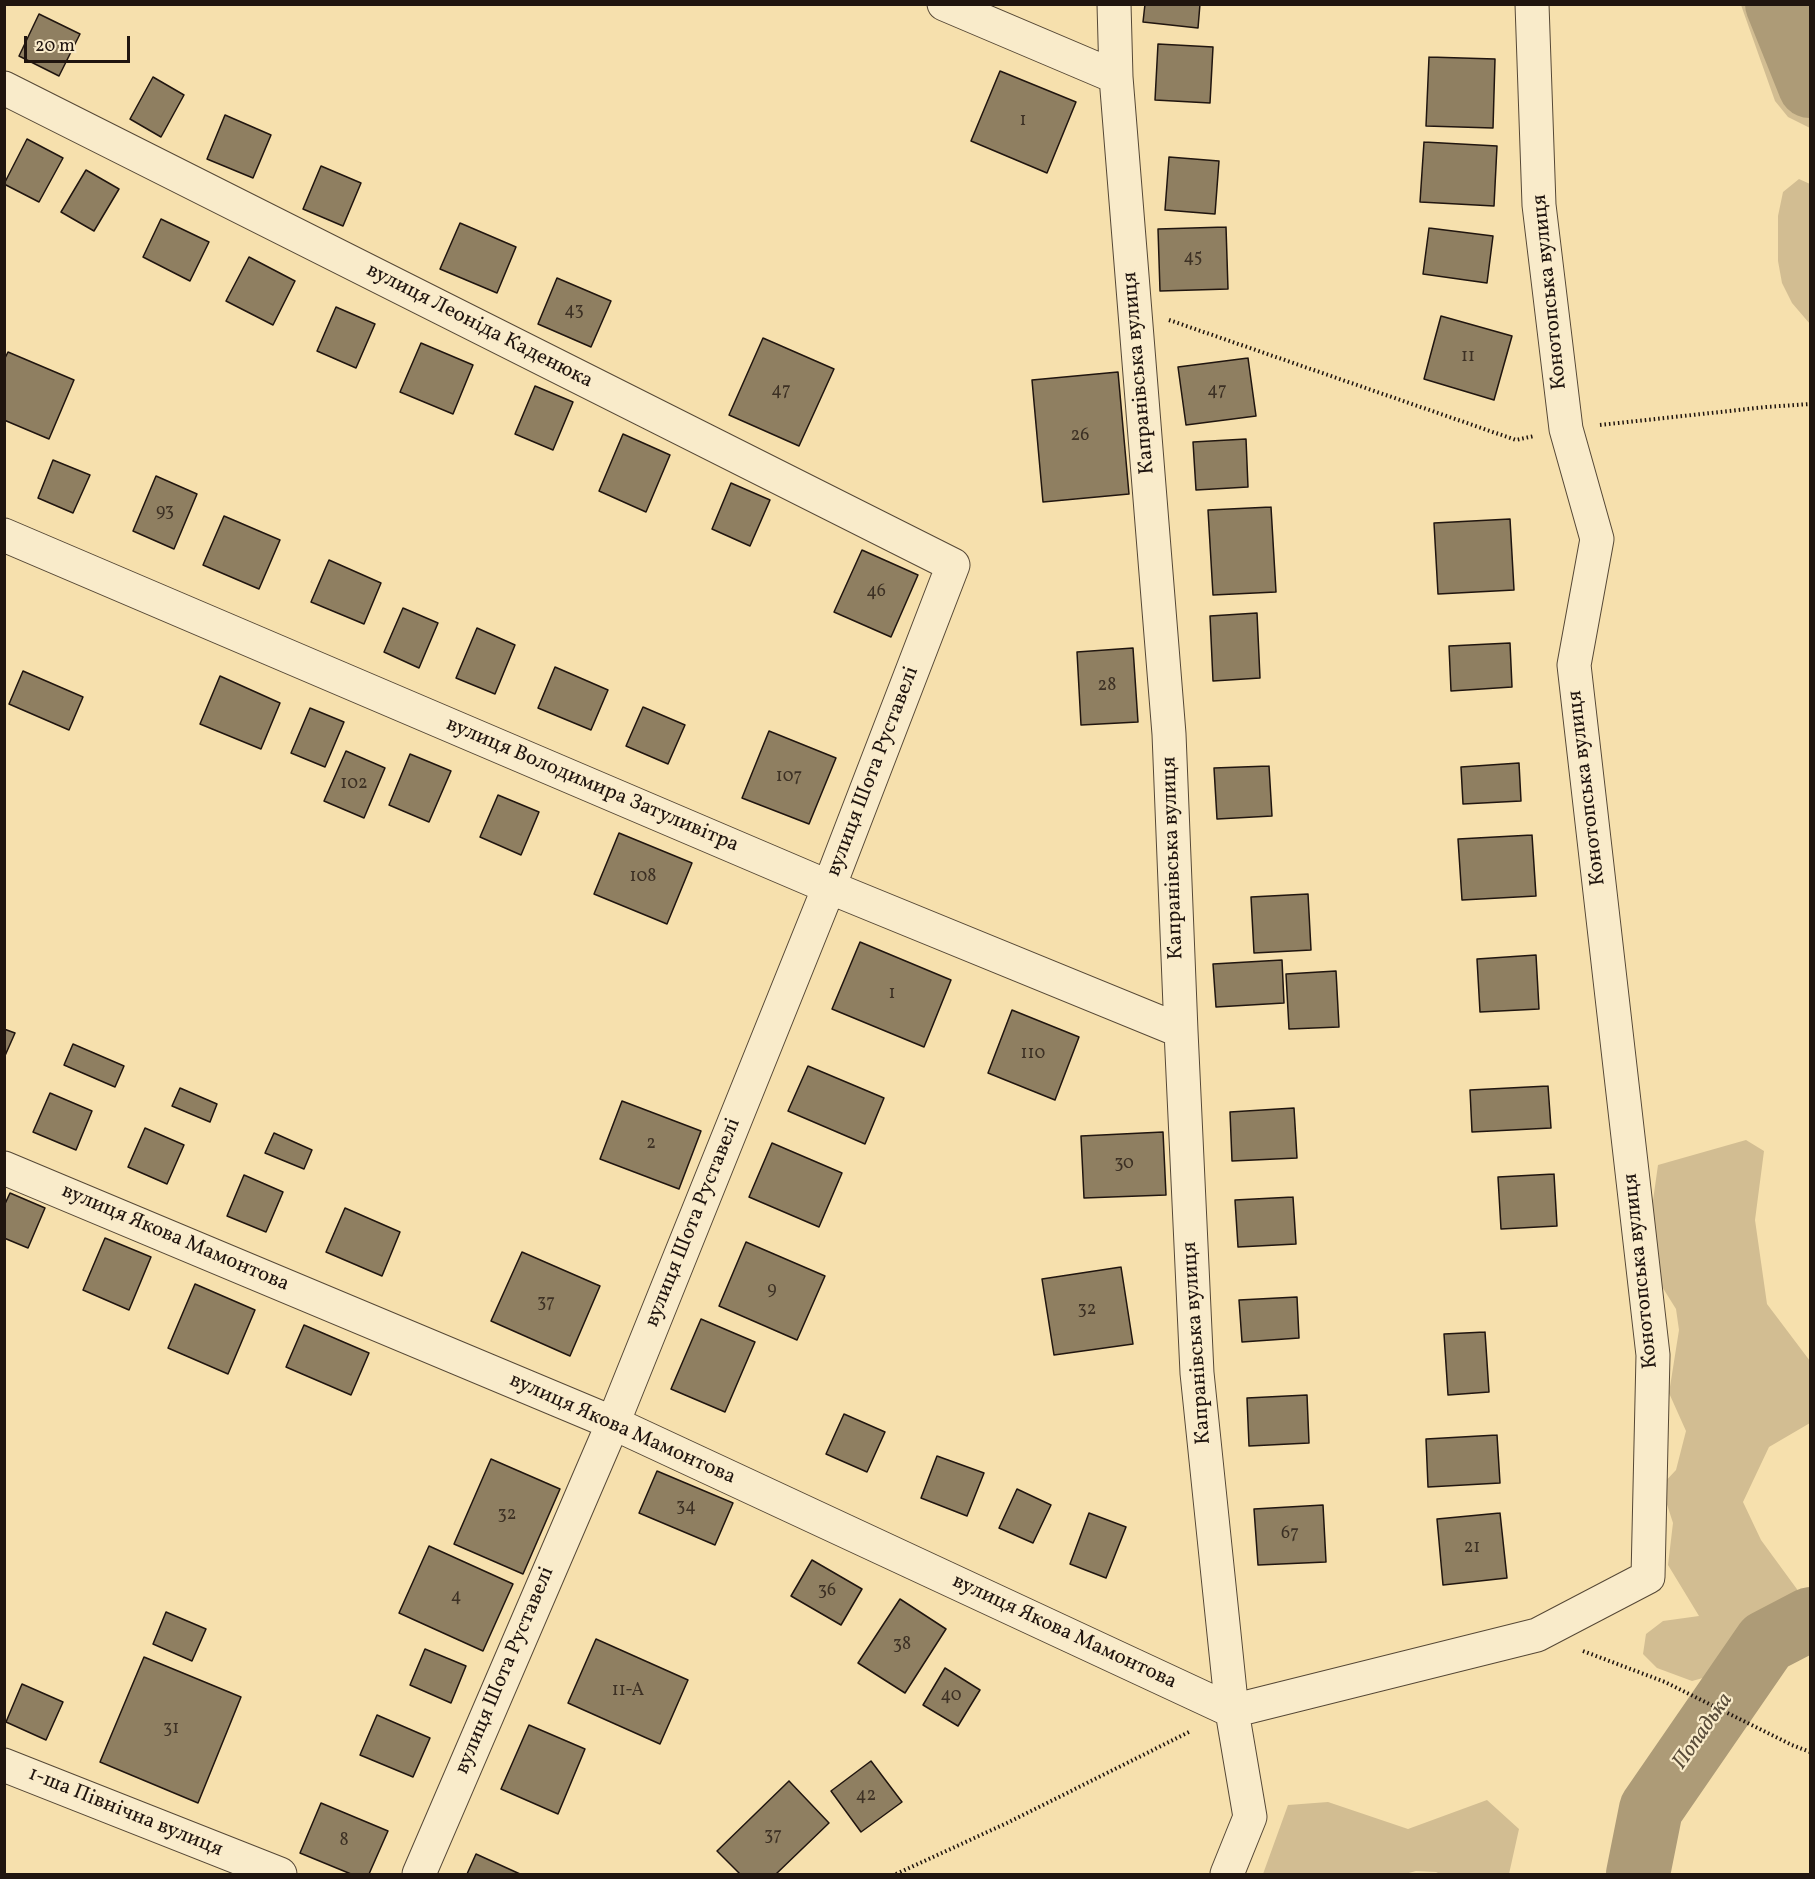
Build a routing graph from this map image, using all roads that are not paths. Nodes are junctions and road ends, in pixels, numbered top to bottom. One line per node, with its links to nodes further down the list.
1 (944, 4): 4 (street)
2 (1114, 4): 4 (street, Капранівська вулиця)
3 (1532, 4): 12 (street, Конотопська вулиця)
4 (1116, 77): 9 (street, Капранівська вулиця)
5 (4, 88): 7 (street, вулиця Леоніда Каденюка)
6 (4, 535): 8 (street, вулиця Володимира Затуливітра)
7 (953, 565): 8 (street, вулиця Шота Руставелі)
8 (830, 887): 9 (street, вулиця Володимира Затуливітра); 11 (street, вулиця Шота Руставелі)
9 (1181, 1031): 12 (street, Капранівська вулиця)
10 (4, 1168): 11 (street, вулиця Якова Мамонтова)
11 (613, 1423): 12 (street, вулиця Якова Мамонтова); 15 (street, вулиця Шота Руставелі)
12 (1232, 1710): 16 (street, Капранівська вулиця)
13 (4, 1765): 14 (street, 1-ша Північна вулиця)
14 (280, 1875)
15 (418, 1875)
16 (1227, 1875)

